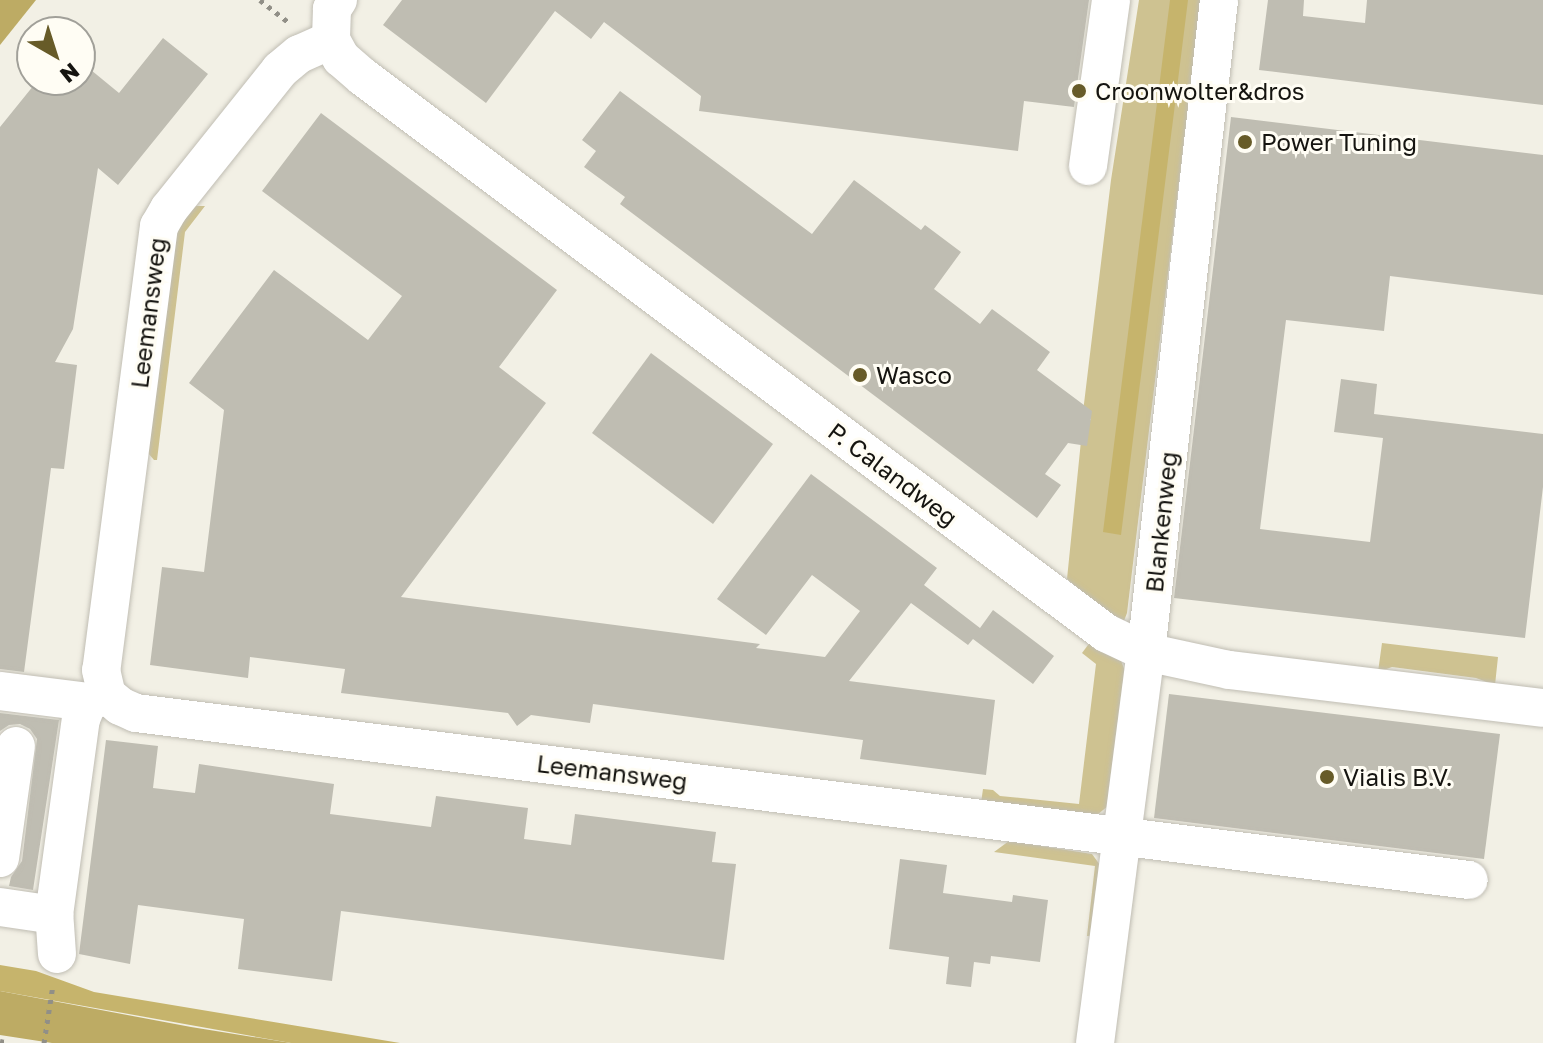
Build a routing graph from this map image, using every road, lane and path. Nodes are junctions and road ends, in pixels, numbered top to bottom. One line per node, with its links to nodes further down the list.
1 (260, 0): 5 (path)
2 (338, 0): 5 (street)
3 (1111, 0): 6 (street)
4 (1219, 0): 7 (street, Blankenweg)
5 (314, 34): 7 (street, P. Calandweg); 9 (street, Leemansweg)
6 (1088, 166)
7 (1146, 652): 10 (street, P. Calandweg); 13 (street, Blankenweg)
8 (0, 691): 9 (street, Leemansweg)
9 (98, 698): 12 (street, Leemansweg); 13 (street, Leemansweg)
10 (1543, 708)
11 (8, 745): 12 (street); 14 (street)
12 (77, 755): 17 (street, Leemansweg)
13 (1121, 835): 15 (street, Leemansweg); 22 (street, Blankenweg)
14 (0, 858)
15 (1469, 880)
16 (0, 907): 17 (street)
17 (54, 915): 18 (street, Leemansweg)
18 (57, 954): 21 (path)
19 (0, 1041): 20 (path)
20 (9, 1043)
21 (44, 1043)
22 (1095, 1043)

